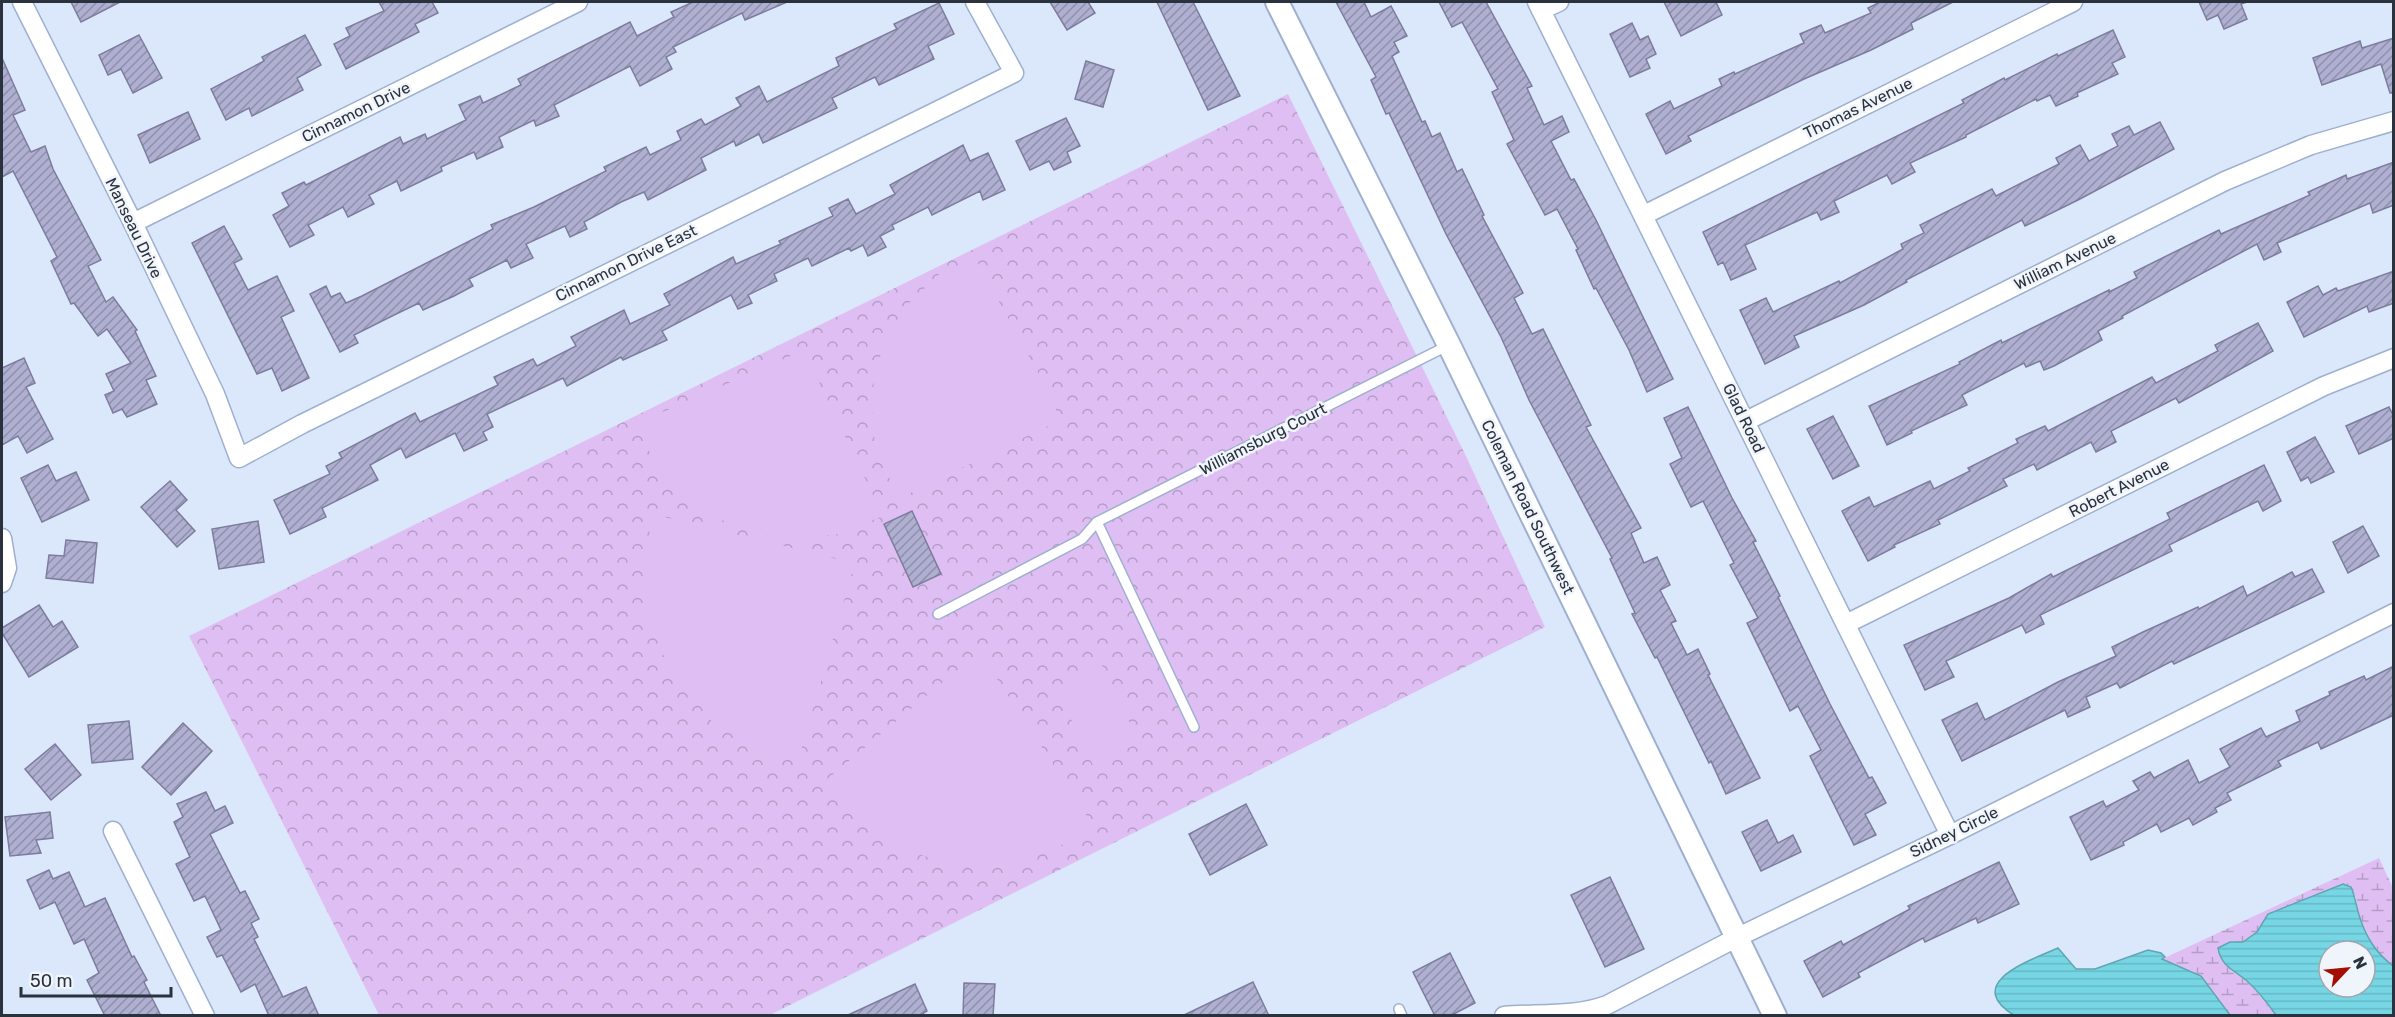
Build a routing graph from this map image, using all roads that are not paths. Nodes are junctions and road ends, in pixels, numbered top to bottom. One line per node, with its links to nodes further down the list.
1 (22, 2): 10 (street, Manseau Drive)
2 (578, 2): 10 (street, Cinnamon Drive)
3 (975, 2): 14 (street, Cinnamon Drive East)
4 (1276, 2): 11 (street, Coleman Road Southwest)
5 (1559, 2): 7 (street)
6 (2073, 2): 9 (street, Thomas Avenue)
7 (1539, 6): 9 (street, Glad Road)
8 (2394, 121): 13 (street, William Avenue)
9 (1644, 214): 13 (street, Glad Road)
10 (133, 223): 14 (street, Manseau Drive)
11 (1449, 345): 15 (lane, Williamsburg Court); 24 (street, Coleman Road Southwest)
12 (2394, 358): 20 (street, Robert Avenue)
13 (1746, 421): 20 (street, Glad Road)
14 (239, 458)
15 (1097, 522): 19 (lane, Williamsburg Court); 21 (lane)
16 (2, 538): 17 (street)
17 (2, 584)
18 (2394, 613): 23 (street, Sidney Circle)
19 (938, 614)
20 (1846, 624): 23 (street, Glad Road)
21 (1194, 727)
22 (114, 831): 25 (street)
23 (1950, 834): 24 (street, Sidney Circle)
24 (1738, 937): 26 (street, Sidney Circle); 27 (street, Coleman Road Southwest)
25 (205, 1016)
26 (1504, 1016)
27 (1775, 1016)

